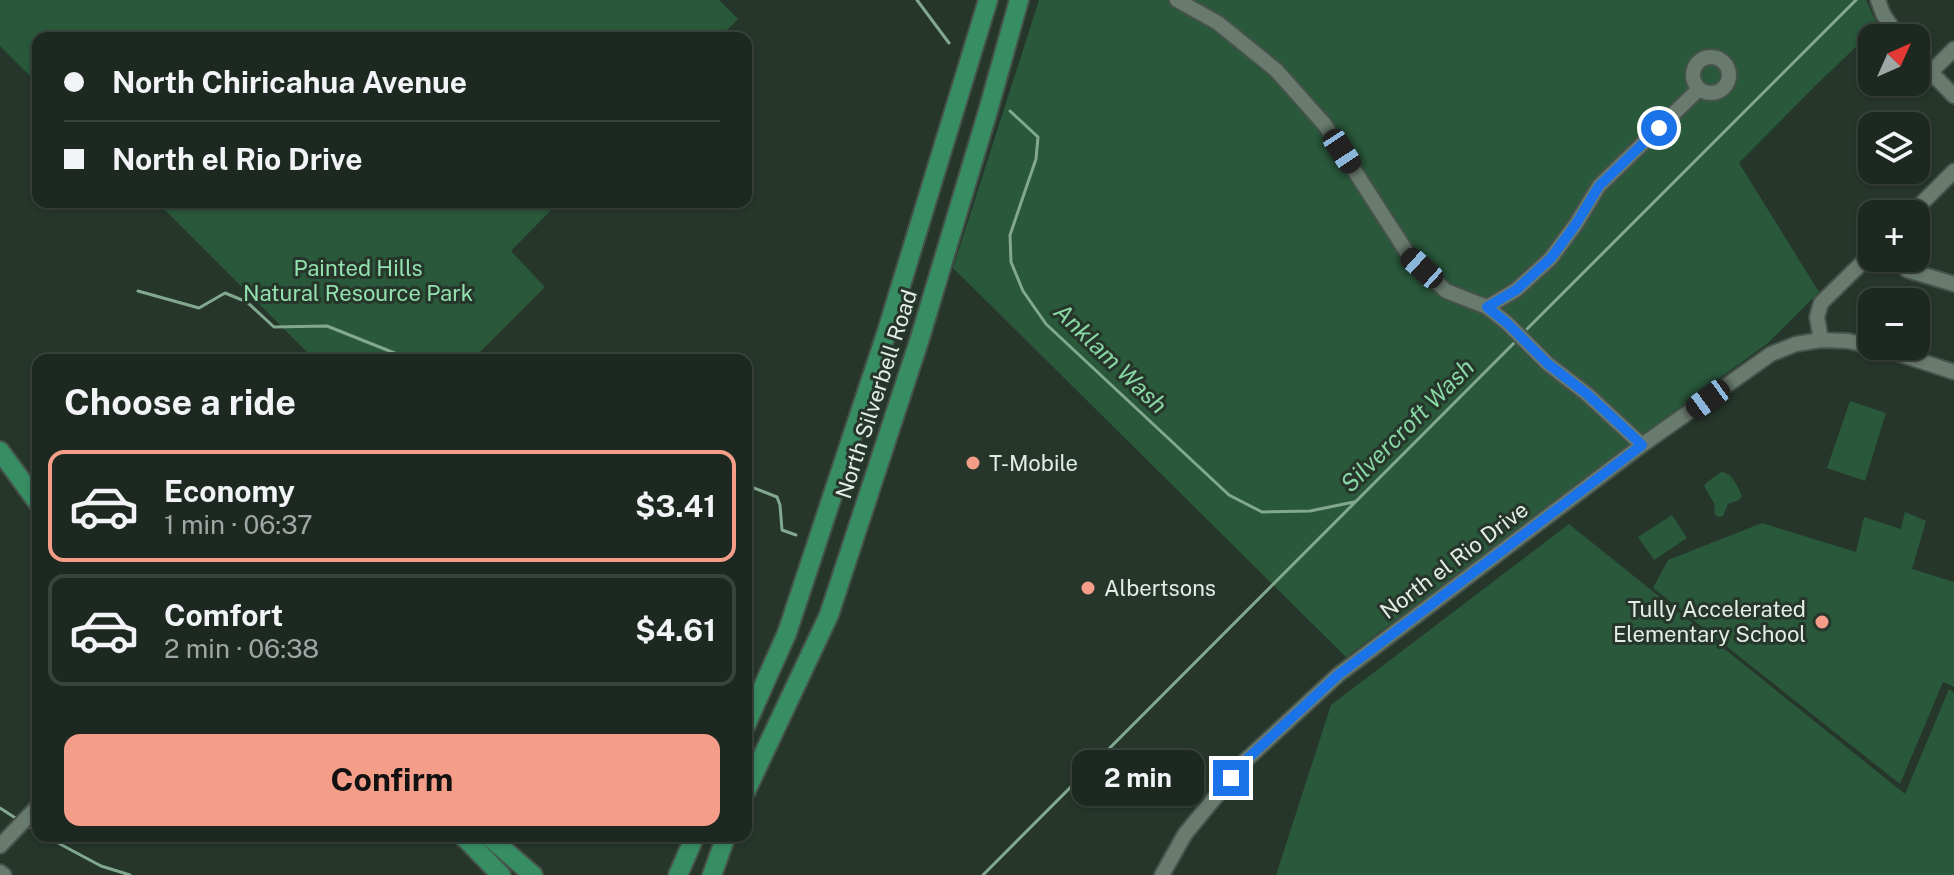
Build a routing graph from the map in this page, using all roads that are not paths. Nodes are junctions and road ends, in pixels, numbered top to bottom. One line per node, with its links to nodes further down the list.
1 (988, 0): 21 (main road, North Silverbell Road)
2 (1019, 0): 22 (main road, North Silverbell Road)
3 (1177, 0): 15 (street)
4 (1878, 0): 5 (street)
5 (1890, 24)
6 (1954, 49): 7 (street)
7 (1931, 72): 9 (street)
8 (1699, 89): 15 (street)
9 (1954, 96)
10 (1954, 171): 11 (street)
11 (1925, 200)
12 (1858, 267): 16 (street)
13 (1914, 272): 14 (street)
14 (1954, 284)
15 (1487, 307): 18 (street)
16 (1821, 340): 17 (street, North el Rio Drive); 18 (street, North el Rio Drive)
17 (1954, 372)
18 (1642, 445): 33 (street, North el Rio Drive)
19 (0, 451): 20 (main road)
20 (32, 495)
21 (752, 712)
22 (752, 778)
23 (32, 812): 28 (street)
24 (469, 842): 29 (main road)
25 (495, 842): 30 (main road)
26 (692, 842): 31 (main road)
27 (724, 842): 32 (main road)
28 (0, 846)
29 (501, 875)
30 (533, 875)
31 (678, 875)
32 (712, 875)
33 (1162, 875)

